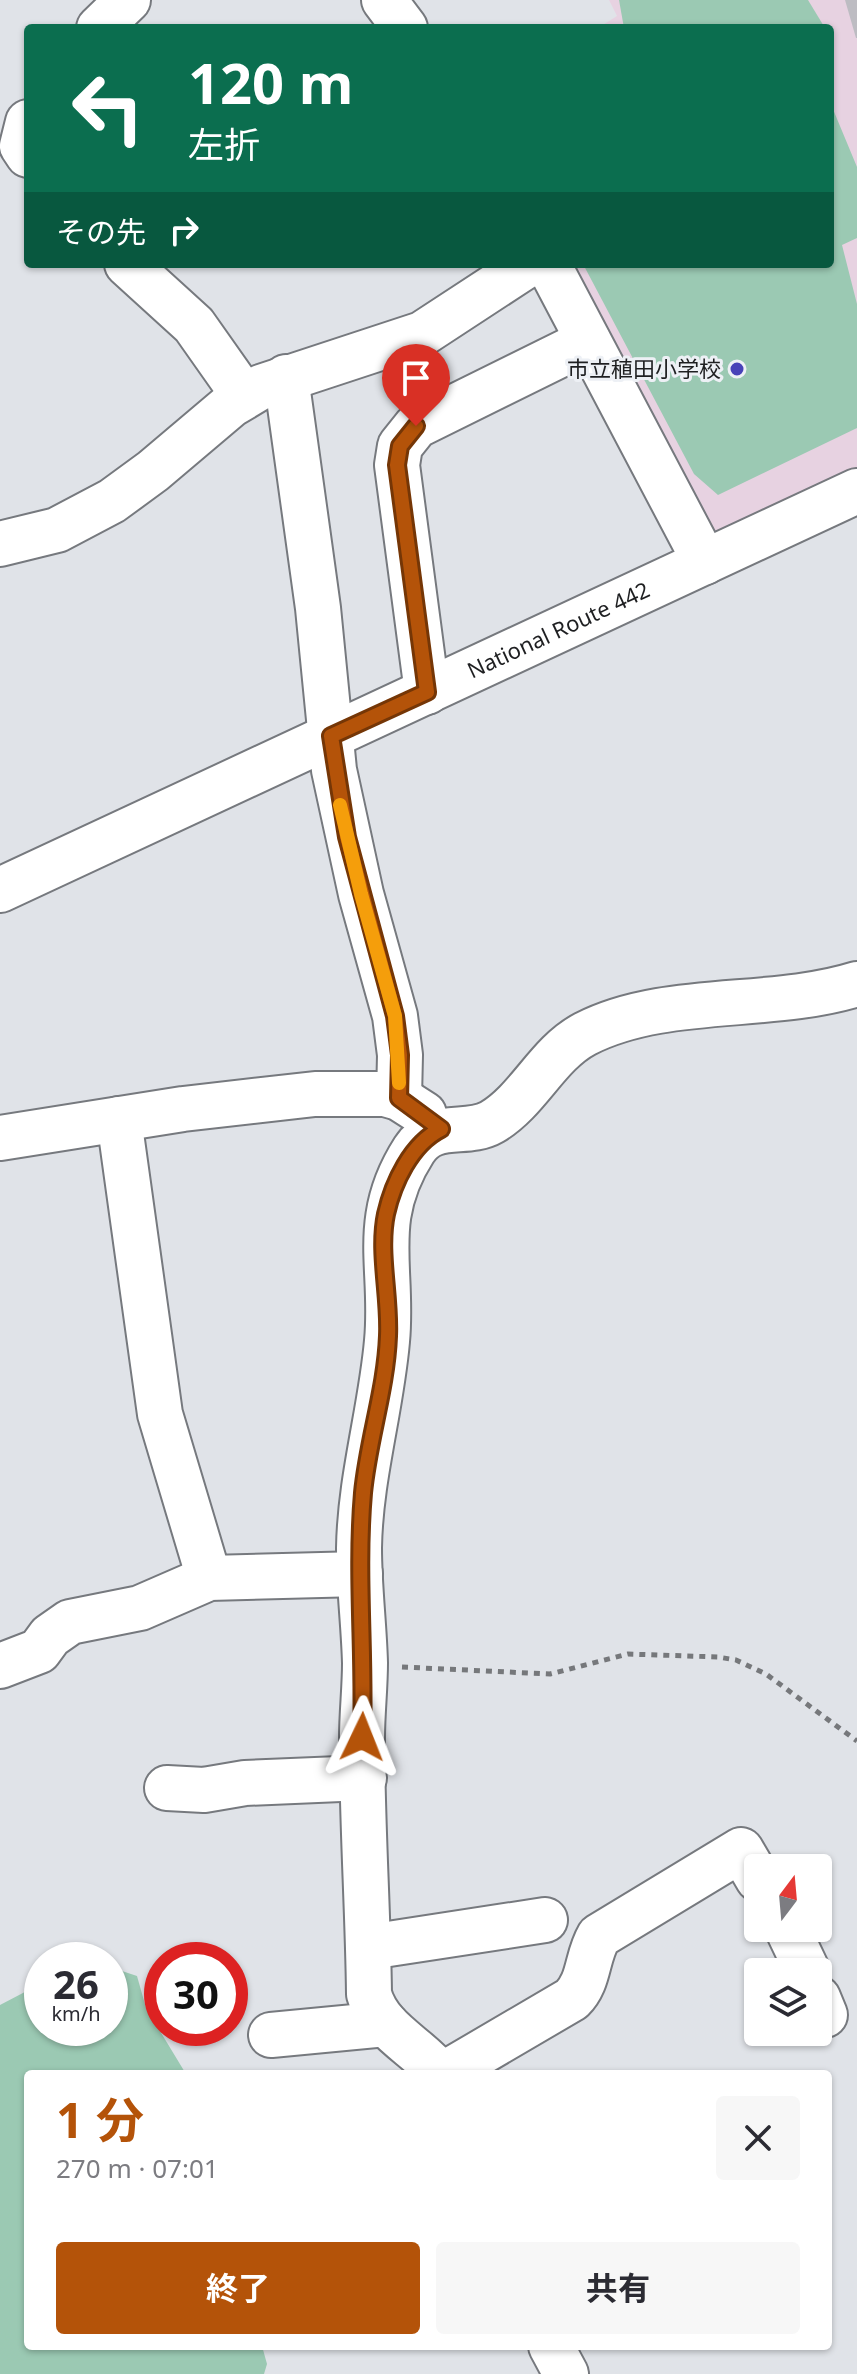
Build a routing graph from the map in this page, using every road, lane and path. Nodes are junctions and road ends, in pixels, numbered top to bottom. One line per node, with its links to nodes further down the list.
1 (128, 0): 3 (main road)
2 (384, 0): 4 (main road)
3 (103, 24)
4 (402, 24)
5 (131, 268): 10 (main road)
6 (523, 268): 9 (main road)
7 (550, 268): 8 (main road)
8 (588, 341): 14 (main road); 16 (main road)
9 (286, 377): 10 (main road); 17 (main road)
10 (244, 396): 12 (main road)
11 (857, 491): 14 (main road, National Route 442)
12 (74, 522): 13 (main road); 15 (main road)
13 (0, 544)
14 (705, 562): 16 (main road, National Route 442)
15 (0, 577)
16 (427, 692): 17 (main road, National Route 442)
17 (331, 736): 18 (main road, National Route 442); 20 (main road)
18 (0, 890)
19 (857, 984): 22 (main road)
20 (399, 1098): 21 (main road); 22 (main road)
21 (119, 1119): 23 (main road); 25 (main road)
22 (441, 1129): 24 (main road)
23 (0, 1138)
24 (360, 1574): 25 (main road); 26 (main road)
25 (209, 1578): 27 (main road)
26 (365, 1665): 28 (path); 29 (main road)
27 (0, 1666)
28 (857, 1741)
29 (364, 1778): 30 (main road); 33 (main road)
30 (167, 1788)
31 (744, 1855): 37 (main road)
32 (545, 1920): 33 (main road)
33 (369, 1947): 34 (main road)
34 (386, 2024): 35 (main road); 36 (main road)
35 (271, 2035)
36 (438, 2070)
37 (449, 2070)
38 (553, 2350): 39 (main road)
39 (566, 2374)

